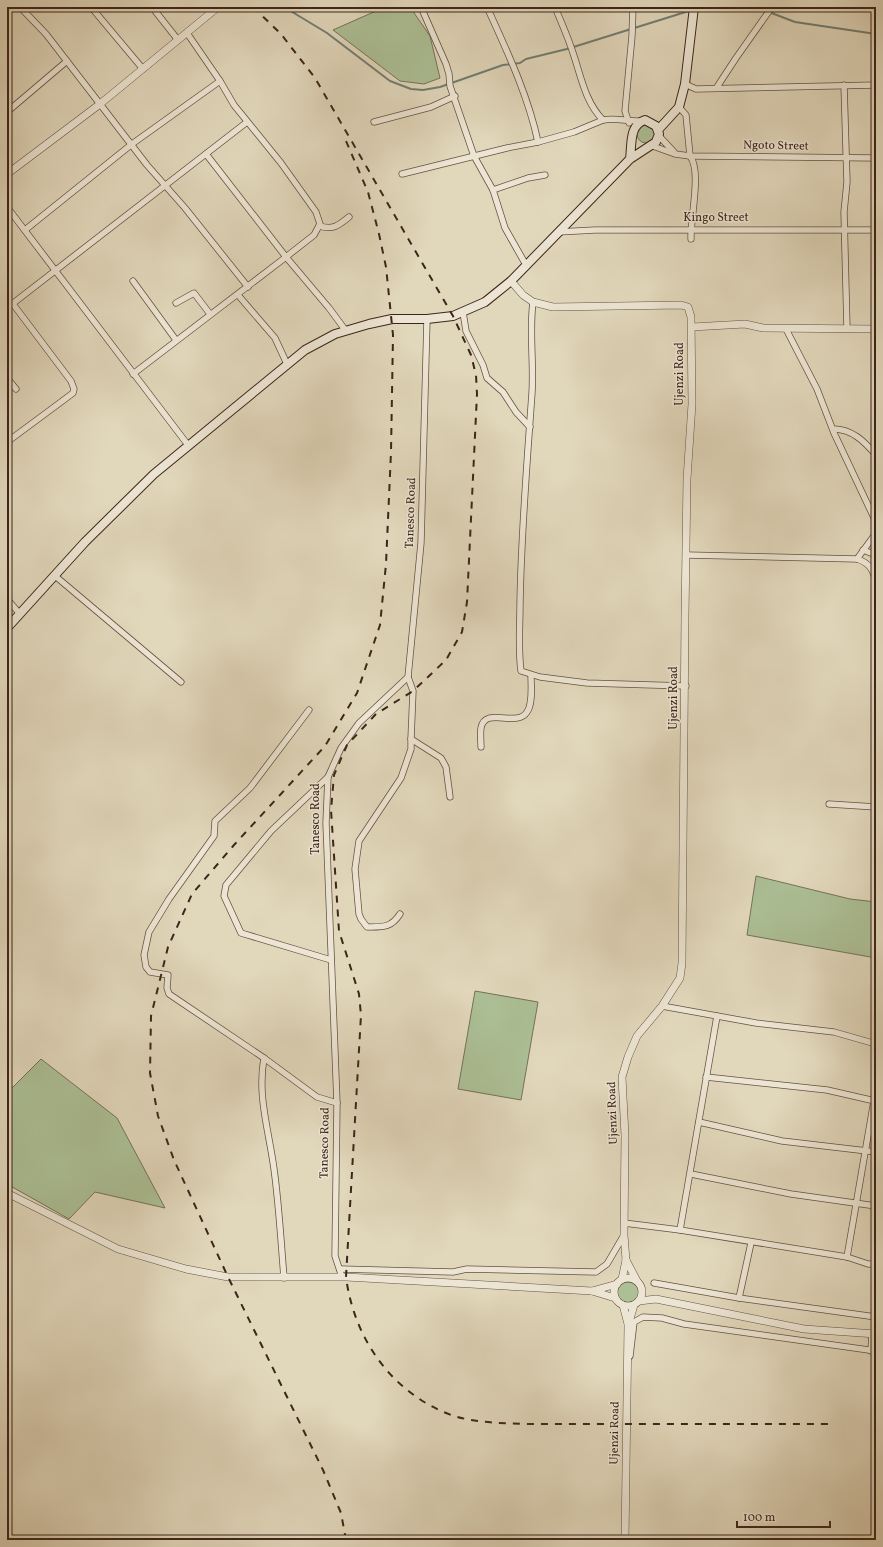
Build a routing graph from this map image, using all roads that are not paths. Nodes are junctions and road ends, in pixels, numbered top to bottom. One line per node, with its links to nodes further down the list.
1 (20, 7): 13 (street)
2 (90, 7): 14 (street)
3 (152, 7): 12 (street)
4 (218, 7): 11 (street)
5 (421, 7): 20 (street)
6 (487, 7): 32 (street)
7 (555, 7): 25 (street)
8 (633, 7): 29 (street)
9 (772, 7): 19 (street)
10 (694, 9): 16 (main road)
11 (187, 33): 12 (street); 15 (street)
12 (178, 40): 14 (street)
13 (67, 61): 21 (street); 23 (street)
14 (143, 69): 21 (street)
15 (220, 81): 27 (street); 33 (street)
16 (685, 84): 19 (street); 22 (main road)
17 (844, 85): 18 (street); 19 (street); 39 (street)
18 (876, 85)
19 (717, 87)
20 (454, 96): 28 (street); 37 (street)
21 (100, 104): 33 (street); 42 (street)
22 (679, 107): 24 (main road); 38 (street)
23 (7, 112)
24 (672, 116): 26 (main road); 31 (main road)
25 (603, 120): 29 (street); 32 (street)
26 (643, 120): 29 (street); 30 (main road); 31 (main road)
27 (247, 122): 35 (street); 49 (street)
28 (374, 122)
29 (628, 122): 30 (street)
30 (633, 132): 34 (main road); 41 (main road)
31 (659, 133): 34 (main road); 36 (street)
32 (538, 142): 37 (street)
33 (132, 144): 45 (street); 51 (street)
34 (649, 146): 36 (street, Ngoto Street); 41 (main road)
35 (206, 154): 45 (street); 56 (street)
36 (675, 154): 38 (street, Ngoto Street)
37 (474, 156): 43 (street); 46 (street)
38 (690, 156): 39 (street, Ngoto Street); 50 (street)
39 (846, 158): 40 (street, Ngoto Street); 52 (street)
40 (876, 158)
41 (630, 159): 54 (main road)
42 (7, 174)
43 (402, 174)
44 (545, 175): 46 (street)
45 (166, 185): 58 (street); 61 (street)
46 (493, 190): 57 (street)
47 (7, 207): 51 (street)
48 (349, 217): 49 (street)
49 (319, 226): 56 (street)
50 (691, 229): 52 (street, Kingo Street); 54 (street, Kingo Street); 55 (street)
51 (25, 230): 58 (street)
52 (844, 230): 53 (street, Kingo Street); 71 (street)
53 (876, 230)
54 (557, 232): 57 (main road)
55 (691, 239)
56 (286, 257): 61 (street); 74 (street)
57 (526, 265): 60 (main road)
58 (55, 271): 65 (street); 77 (street)
59 (133, 281): 75 (street)
60 (511, 281): 63 (street, Ujenzi Road); 67 (main road)
61 (248, 287): 62 (street)
62 (238, 295): 68 (street); 76 (street)
63 (533, 302): 70 (street, Ujenzi Road); 80 (street)
64 (176, 303): 68 (street)
65 (13, 304): 66 (street); 82 (street)
66 (7, 308)
67 (463, 312): 69 (main road); 80 (street)
68 (210, 314): 75 (street)
69 (427, 319): 74 (main road); 97 (street, Tanesco Road)
70 (692, 327): 72 (street); 88 (street, Ujenzi Road)
71 (847, 328): 72 (street); 73 (street)
72 (786, 329): 81 (street)
73 (876, 329)
74 (346, 331): 76 (main road)
75 (176, 340): 77 (street)
76 (287, 364): 83 (main road)
77 (133, 374): 83 (street)
78 (7, 378): 79 (street)
79 (16, 389)
80 (530, 427): 96 (street)
81 (833, 429): 84 (street); 85 (street)
82 (7, 442)
83 (188, 446): 91 (main road)
84 (876, 455)
85 (876, 522)
86 (876, 533): 87 (street)
87 (863, 550): 89 (street); 90 (street)
88 (686, 555): 90 (street); 99 (street, Ujenzi Road)
89 (876, 555)
90 (857, 559): 92 (street)
91 (54, 575): 94 (main road); 98 (street)
92 (876, 582)
93 (7, 599): 94 (street)
94 (20, 614): 95 (main road)
95 (7, 628)
96 (531, 675): 99 (street); 102 (street)
97 (408, 677): 101 (street); 103 (street, Tanesco Road)
98 (181, 682)
99 (686, 686): 109 (street, Ujenzi Road)
100 (309, 710): 112 (street)
101 (411, 739): 104 (street); 107 (street)
102 (481, 747)
103 (328, 777): 108 (street, Tanesco Road); 108 (street)
104 (450, 797)
105 (829, 804): 106 (street)
106 (876, 807)
107 (400, 914)
108 (331, 960): 116 (street, Tanesco Road)
109 (662, 1006): 110 (street); 124 (street, Ujenzi Road)
110 (717, 1016): 111 (street); 113 (street)
111 (876, 1044)
112 (264, 1058): 116 (street); 133 (street)
113 (706, 1077): 115 (street); 117 (street)
114 (876, 1088): 115 (street)
115 (875, 1101): 118 (street)
116 (337, 1102): 131 (street, Tanesco Road)
117 (699, 1122): 118 (street); 120 (street)
118 (866, 1152): 119 (street); 122 (street)
119 (876, 1152)
120 (691, 1174): 122 (street); 125 (street)
121 (7, 1193): 133 (street)
122 (857, 1205): 123 (street); 128 (street)
123 (876, 1206)
124 (624, 1223): 125 (street); 126 (street, Ujenzi Road)
125 (680, 1230): 127 (street)
126 (624, 1235): 129 (street, Ujenzi Road); 131 (street)
127 (751, 1243): 128 (street); 140 (street)
128 (847, 1257): 130 (street)
129 (626, 1260): 134 (street); 135 (street)
130 (876, 1264)
131 (340, 1269): 132 (street, Tanesco Road)
132 (342, 1277): 133 (street); 138 (street)
133 (284, 1278)
134 (636, 1281): 135 (street); 137 (street)
135 (620, 1282): 138 (street); 139 (street)
136 (654, 1283): 140 (street)
137 (642, 1288): 141 (street); 142 (street)
138 (592, 1291): 139 (street)
139 (615, 1298): 143 (street)
140 (739, 1298): 144 (street)
141 (656, 1299): 142 (street); 146 (street)
142 (636, 1303): 143 (street); 145 (street)
143 (623, 1305): 145 (street)
144 (876, 1317)
145 (628, 1326): 148 (street, Ujenzi Road)
146 (874, 1334): 147 (street)
147 (873, 1351): 148 (street)
148 (626, 1390): 149 (street, Ujenzi Road)
149 (625, 1540)

